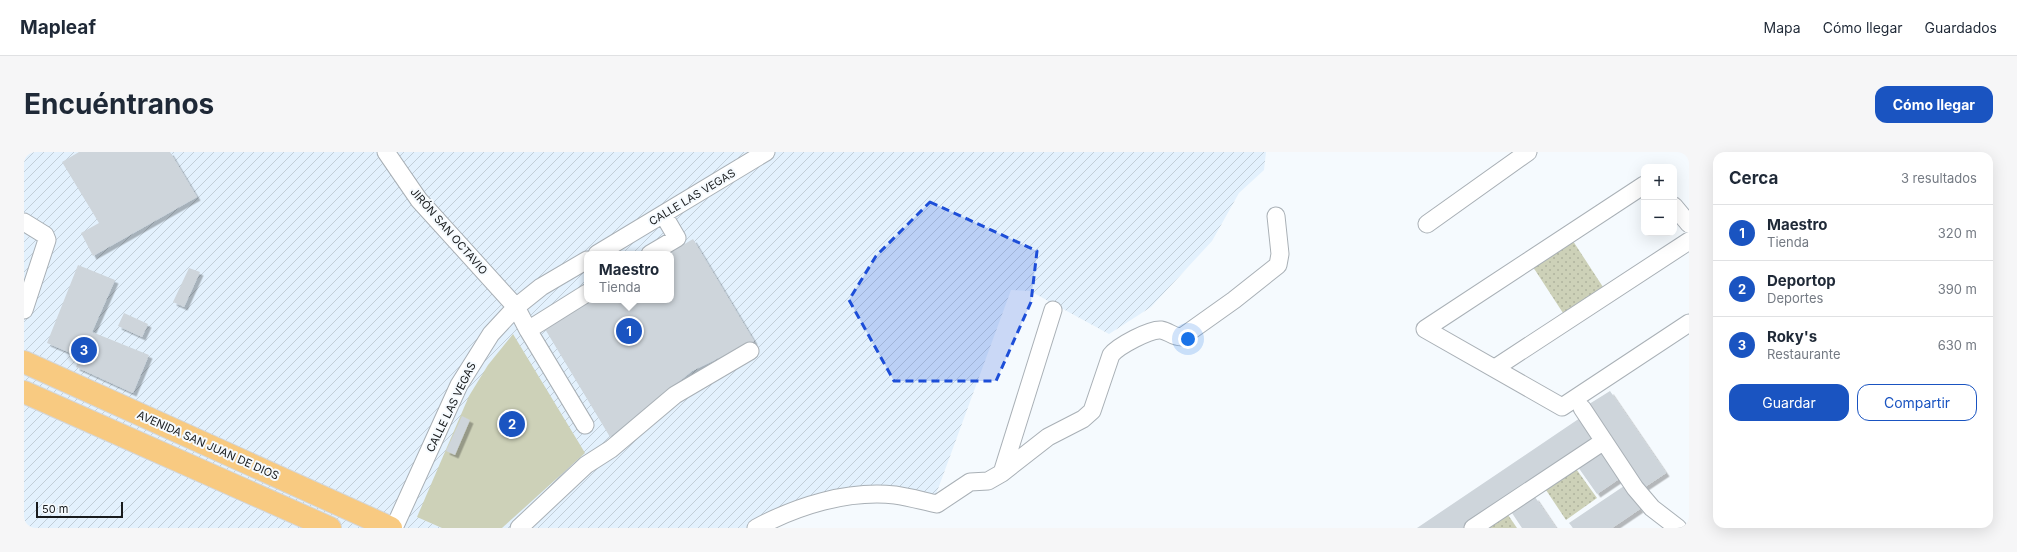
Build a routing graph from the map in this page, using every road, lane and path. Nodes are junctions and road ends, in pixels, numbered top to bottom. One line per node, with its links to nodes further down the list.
1 (386, 152): 16 (street, JIRÓN SAN OCTAVIO)
2 (766, 152): 6 (street, CALLE LAS VEGAS)
3 (1528, 152): 9 (street)
4 (1641, 187): 23 (street)
5 (1677, 210): 10 (street)
6 (663, 214): 12 (street, CALLE LAS VEGAS); 13 (street)
7 (1276, 216): 28 (street)
8 (24, 222): 17 (street)
9 (1428, 224)
10 (1689, 224)
11 (1689, 241): 23 (street)
12 (601, 251)
13 (655, 251)
14 (584, 262): 16 (street, CALLE LAS VEGAS)
15 (584, 295): 20 (street)
16 (516, 307): 20 (street, JIRÓN SAN OCTAVIO); 30 (street, CALLE LAS VEGAS)
17 (24, 310)
18 (1053, 310): 28 (street)
19 (1689, 323): 23 (street)
20 (528, 330): 26 (street, JIRÓN SAN OCTAVIO)
21 (750, 351): 31 (street)
22 (24, 362): 30 (main road, AVENIDA SAN JUAN DE DIOS)
23 (1495, 368)
24 (24, 392): 29 (main road)
25 (1582, 408): 27 (street)
26 (585, 425)
27 (1604, 441): 33 (street); 34 (street)
28 (1002, 474): 32 (street)
29 (330, 528)
30 (393, 528)
31 (519, 528)
32 (756, 528)
33 (1472, 528)
34 (1678, 528)

